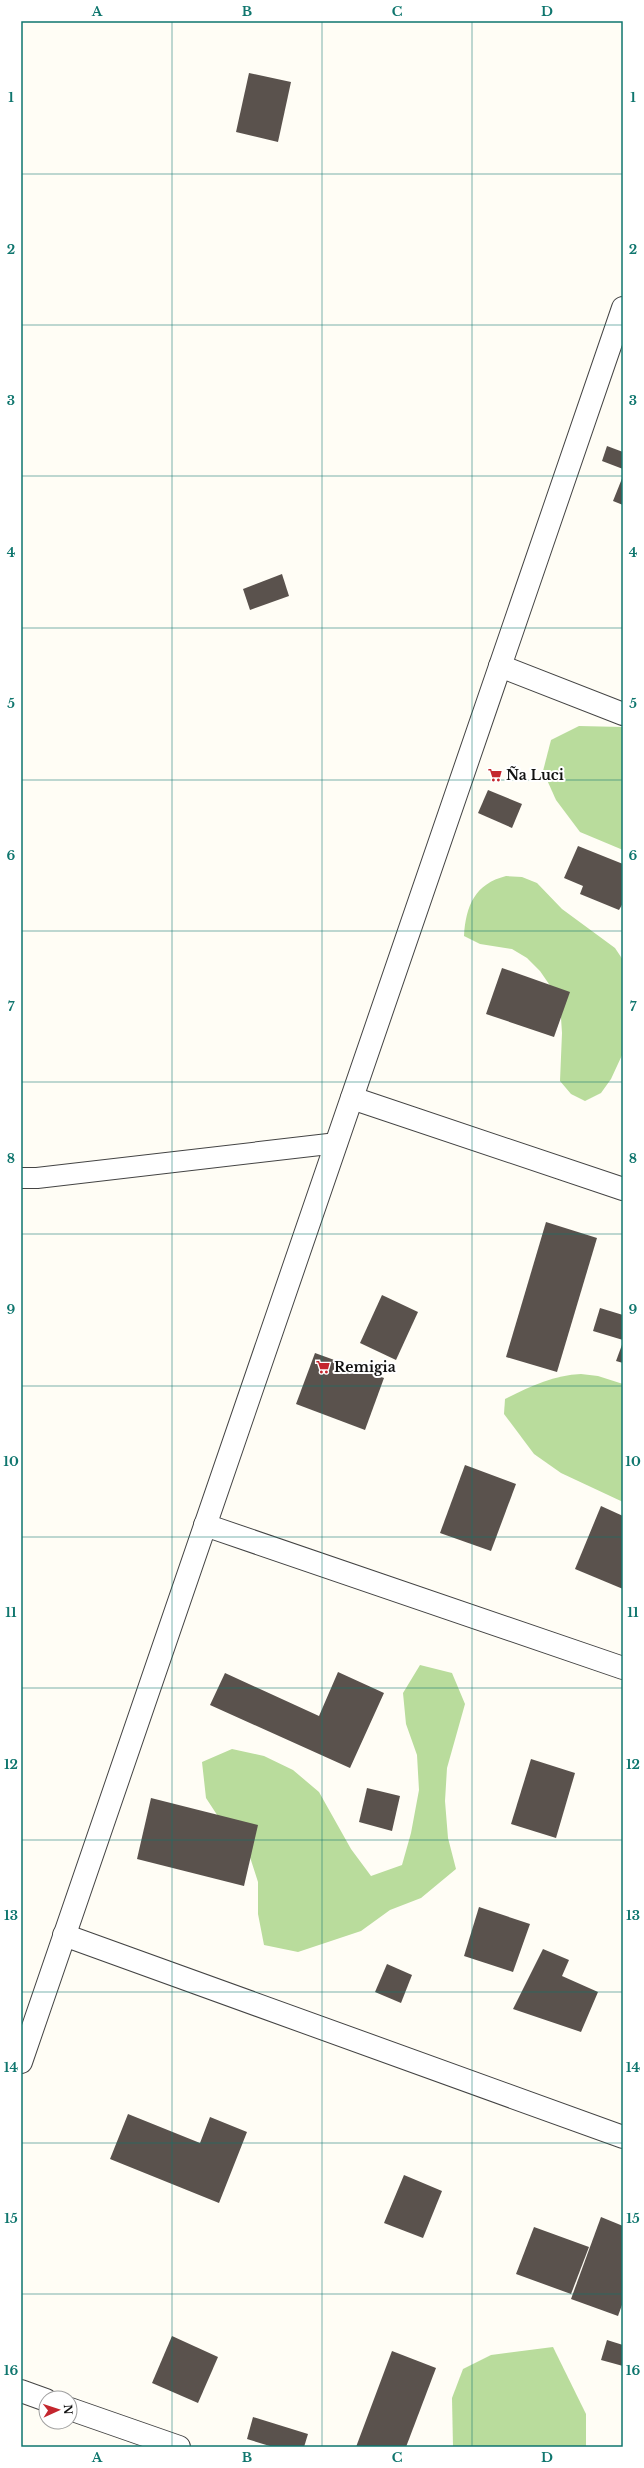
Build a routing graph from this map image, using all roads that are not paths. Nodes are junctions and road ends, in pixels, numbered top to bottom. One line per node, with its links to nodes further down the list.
1 (623, 308): 2 (street)
2 (500, 666): 3 (street); 4 (street)
3 (623, 714)
4 (352, 1098): 5 (street); 7 (street)
5 (337, 1143): 6 (lane); 8 (street)
6 (21, 1178)
7 (623, 1188)
8 (205, 1525): 9 (street); 10 (street)
9 (623, 1668)
10 (64, 1935): 11 (street); 12 (street)
11 (21, 2062)
12 (623, 2137)
13 (21, 2391): 14 (street)
14 (38, 2397)
15 (78, 2411): 16 (street)
16 (179, 2447)

